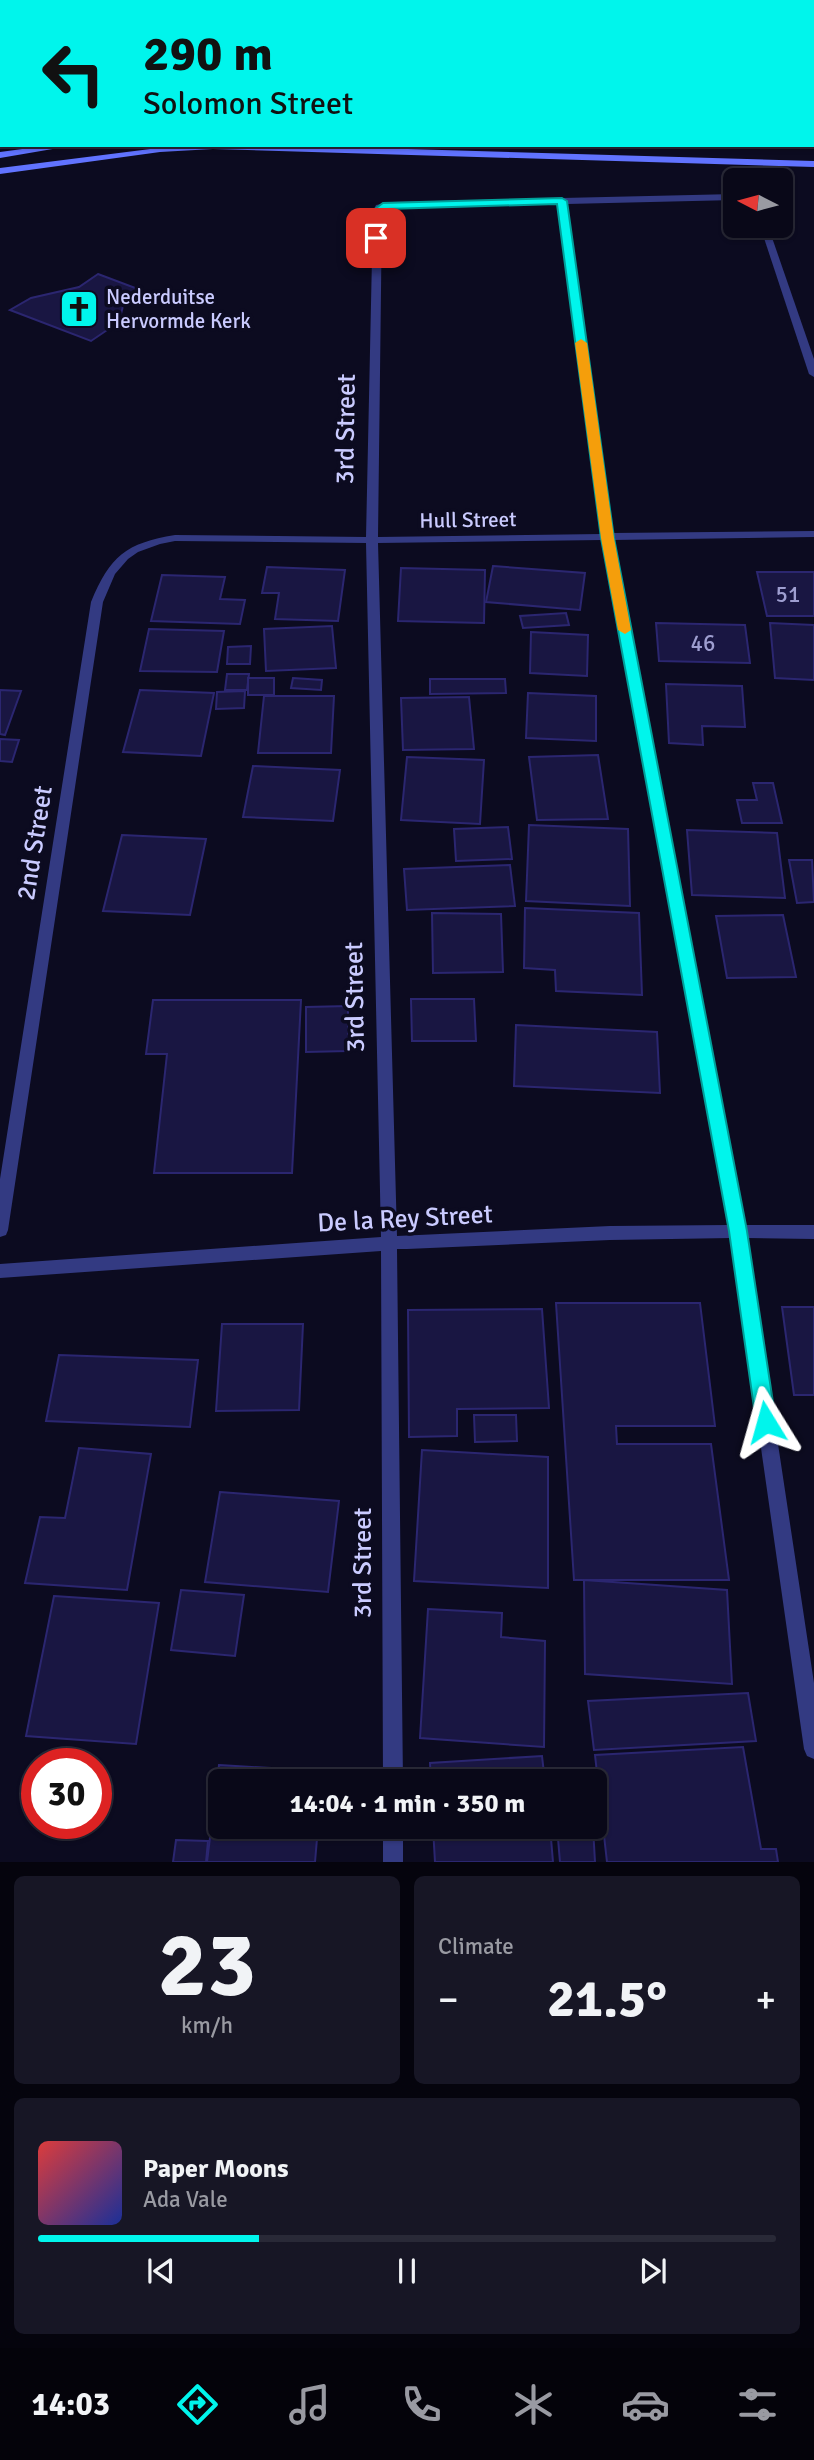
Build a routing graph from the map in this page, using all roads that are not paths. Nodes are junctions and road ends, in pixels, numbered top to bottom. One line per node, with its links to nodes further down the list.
1 (58, 147): 4 (main road)
2 (195, 147): 6 (main road)
3 (246, 147): 5 (main road)
4 (0, 155)
5 (814, 164)
6 (0, 171)
7 (723, 196): 8 (street)
8 (562, 201): 12 (street); 13 (street, 3rd Street)
9 (768, 238): 10 (street)
10 (814, 374)
11 (814, 534): 12 (street, Hull Street)
12 (607, 538): 13 (street, Hull Street); 16 (street)
13 (372, 540): 14 (street, Hull Street); 18 (street, 3rd Street)
14 (124, 555): 15 (street, 2nd Street)
15 (0, 1230)
16 (738, 1231): 17 (street, De la Rey Street); 18 (street, De la Rey Street); 20 (street)
17 (814, 1232)
18 (389, 1242): 19 (street, De la Rey Street); 21 (street, 3rd Street)
19 (0, 1271)
20 (814, 1749)
21 (393, 1769)
22 (393, 1839): 23 (street)
23 (393, 1861)

